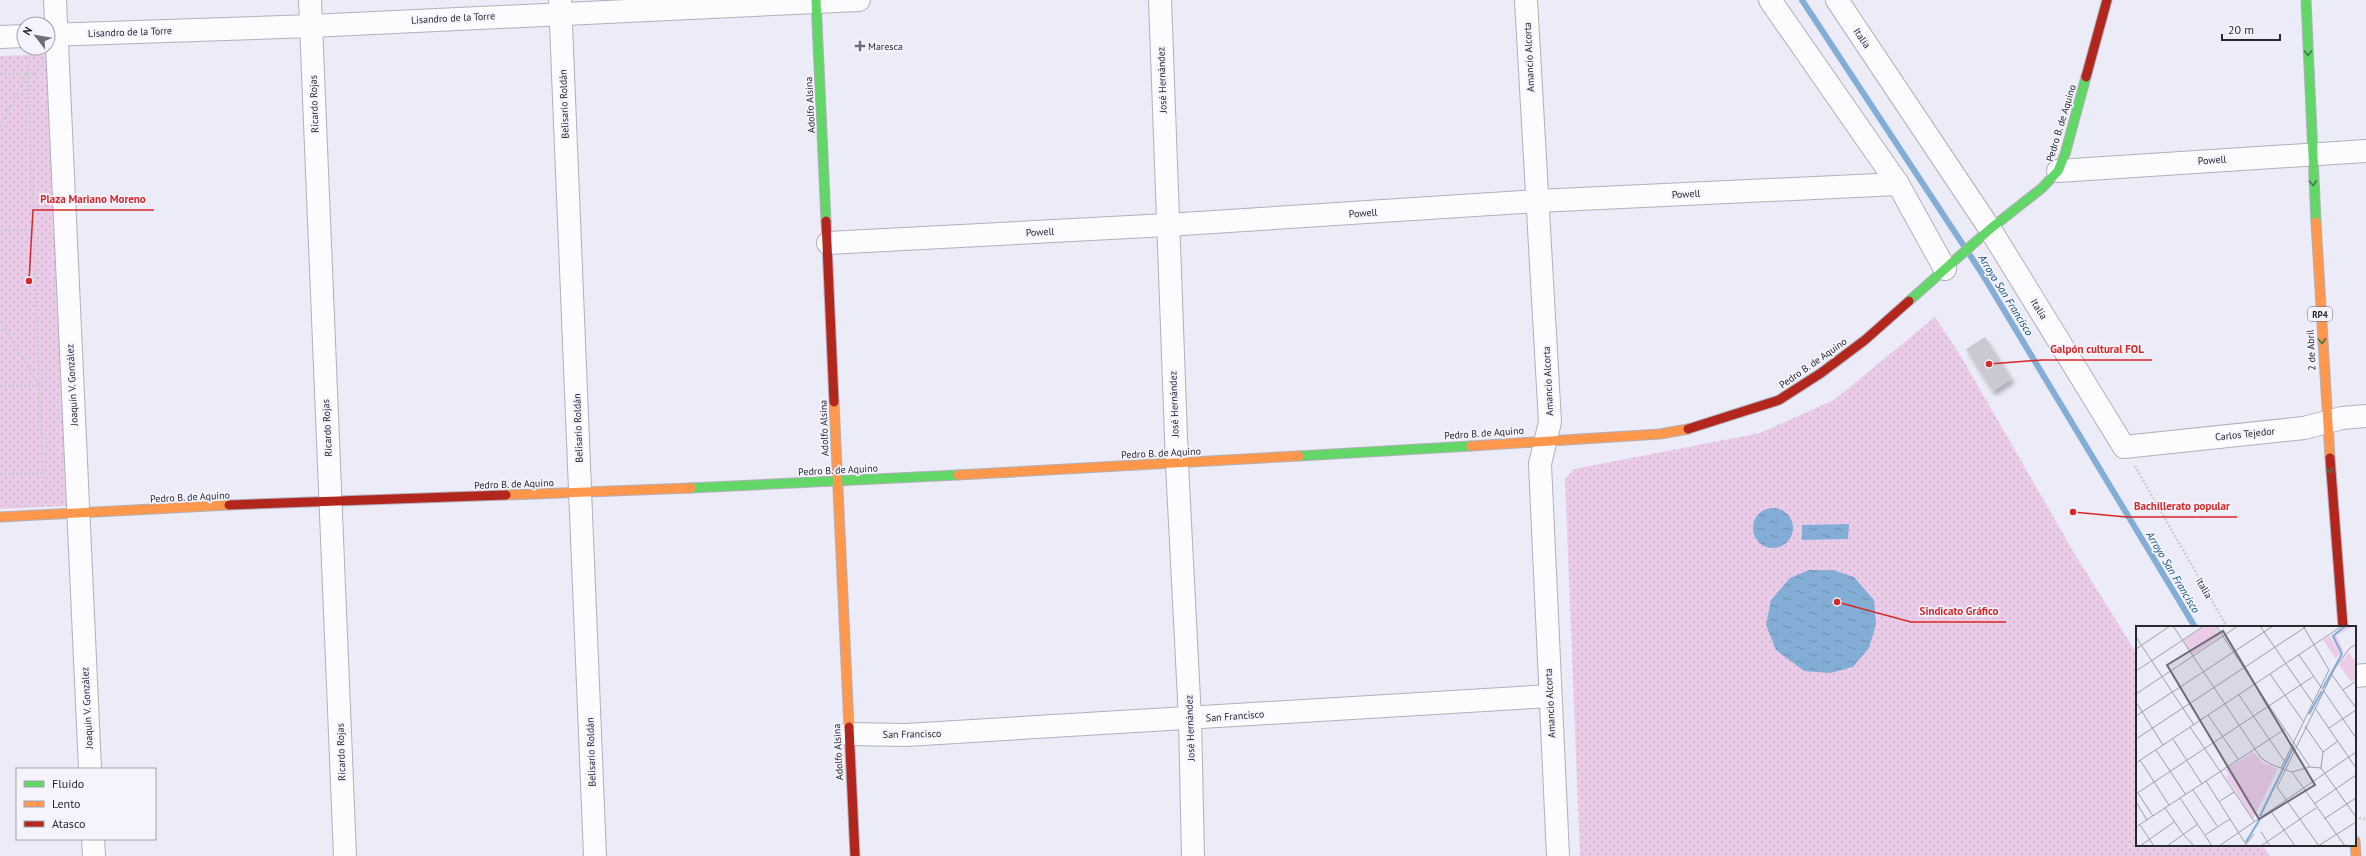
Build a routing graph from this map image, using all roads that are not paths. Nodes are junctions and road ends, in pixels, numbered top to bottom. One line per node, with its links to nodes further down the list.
1 (55, 0): 12 (street, Joaquín V. González)
2 (310, 0): 13 (street, Ricardo Rojas)
3 (859, 0): 10 (street, Lisandro de la Torre)
4 (1160, 0): 23 (street, José Hernández)
5 (1526, 0): 22 (street, Amancio Alcorta)
6 (1770, 0): 21 (street)
7 (1838, 0): 24 (street, Italia)
8 (2107, 0): 20 (street, Pedro B. de Aquino)
9 (2306, 0): 19 (street, 2 de Abril / RP4, one-way to 19)
10 (816, 1): 11 (street, Lisandro de la Torre); 25 (street, Adolfo Alsina)
11 (560, 6): 13 (street, Lisandro de la Torre); 33 (street, Belisario Roldán)
12 (54, 16)
13 (311, 26): 14 (street, Lisandro de la Torre); 34 (street, Ricardo Rojas)
14 (56, 35)
15 (16, 36): 16 (street)
16 (0, 37)
17 (53, 56): 35 (street, Joaquín V. González)
18 (2366, 151): 19 (street, Powell)
19 (2312, 154): 20 (street, Powell); 28 (street, 2 de Abril / RP4, one-way to 28)
20 (2058, 171): 24 (street, Pedro B. de Aquino)
21 (1898, 184): 22 (street, Powell); 26 (street)
22 (1538, 201): 23 (street, Powell); 29 (street, Amancio Alcorta)
23 (1167, 225): 25 (street, Powell); 31 (street, José Hernández)
24 (1986, 233): 26 (street, Pedro B. de Aquino); 30 (street, Italia)
25 (828, 243): 32 (street, Adolfo Alsina)
26 (1952, 264): 29 (street, Pedro B. de Aquino)
27 (2366, 416): 28 (street, Carlos Tejedor)
28 (2326, 421): 30 (street, Carlos Tejedor); 37 (street, 2 de Abril / RP4, one-way to 37)
29 (1547, 440): 31 (street, Pedro B. de Aquino); 40 (street, Amancio Alcorta)
30 (2124, 446)
31 (1177, 464): 32 (street, Pedro B. de Aquino); 41 (street, José Hernández)
32 (836, 481): 33 (street, Pedro B. de Aquino); 42 (street, Adolfo Alsina)
33 (581, 492): 34 (street, Pedro B. de Aquino); 48 (street, Belisario Roldán)
34 (331, 500): 35 (street, Pedro B. de Aquino); 47 (street, Ricardo Rojas)
35 (77, 514): 36 (street, Pedro B. de Aquino); 43 (street, Joaquín V. González)
36 (0, 517)
37 (2343, 626)
38 (2366, 675): 39 (street)
39 (2356, 676)
40 (1550, 696): 41 (street, San Francisco); 51 (street, Amancio Alcorta)
41 (1190, 719): 42 (street, San Francisco); 50 (street, José Hernández)
42 (848, 734): 49 (street, Adolfo Alsina)
43 (90, 768)
44 (93, 840): 46 (street)
45 (2355, 846): 52 (street)
46 (94, 856)
47 (345, 856)
48 (595, 856)
49 (854, 856)
50 (1193, 856)
51 (1558, 856)
52 (2356, 856)

